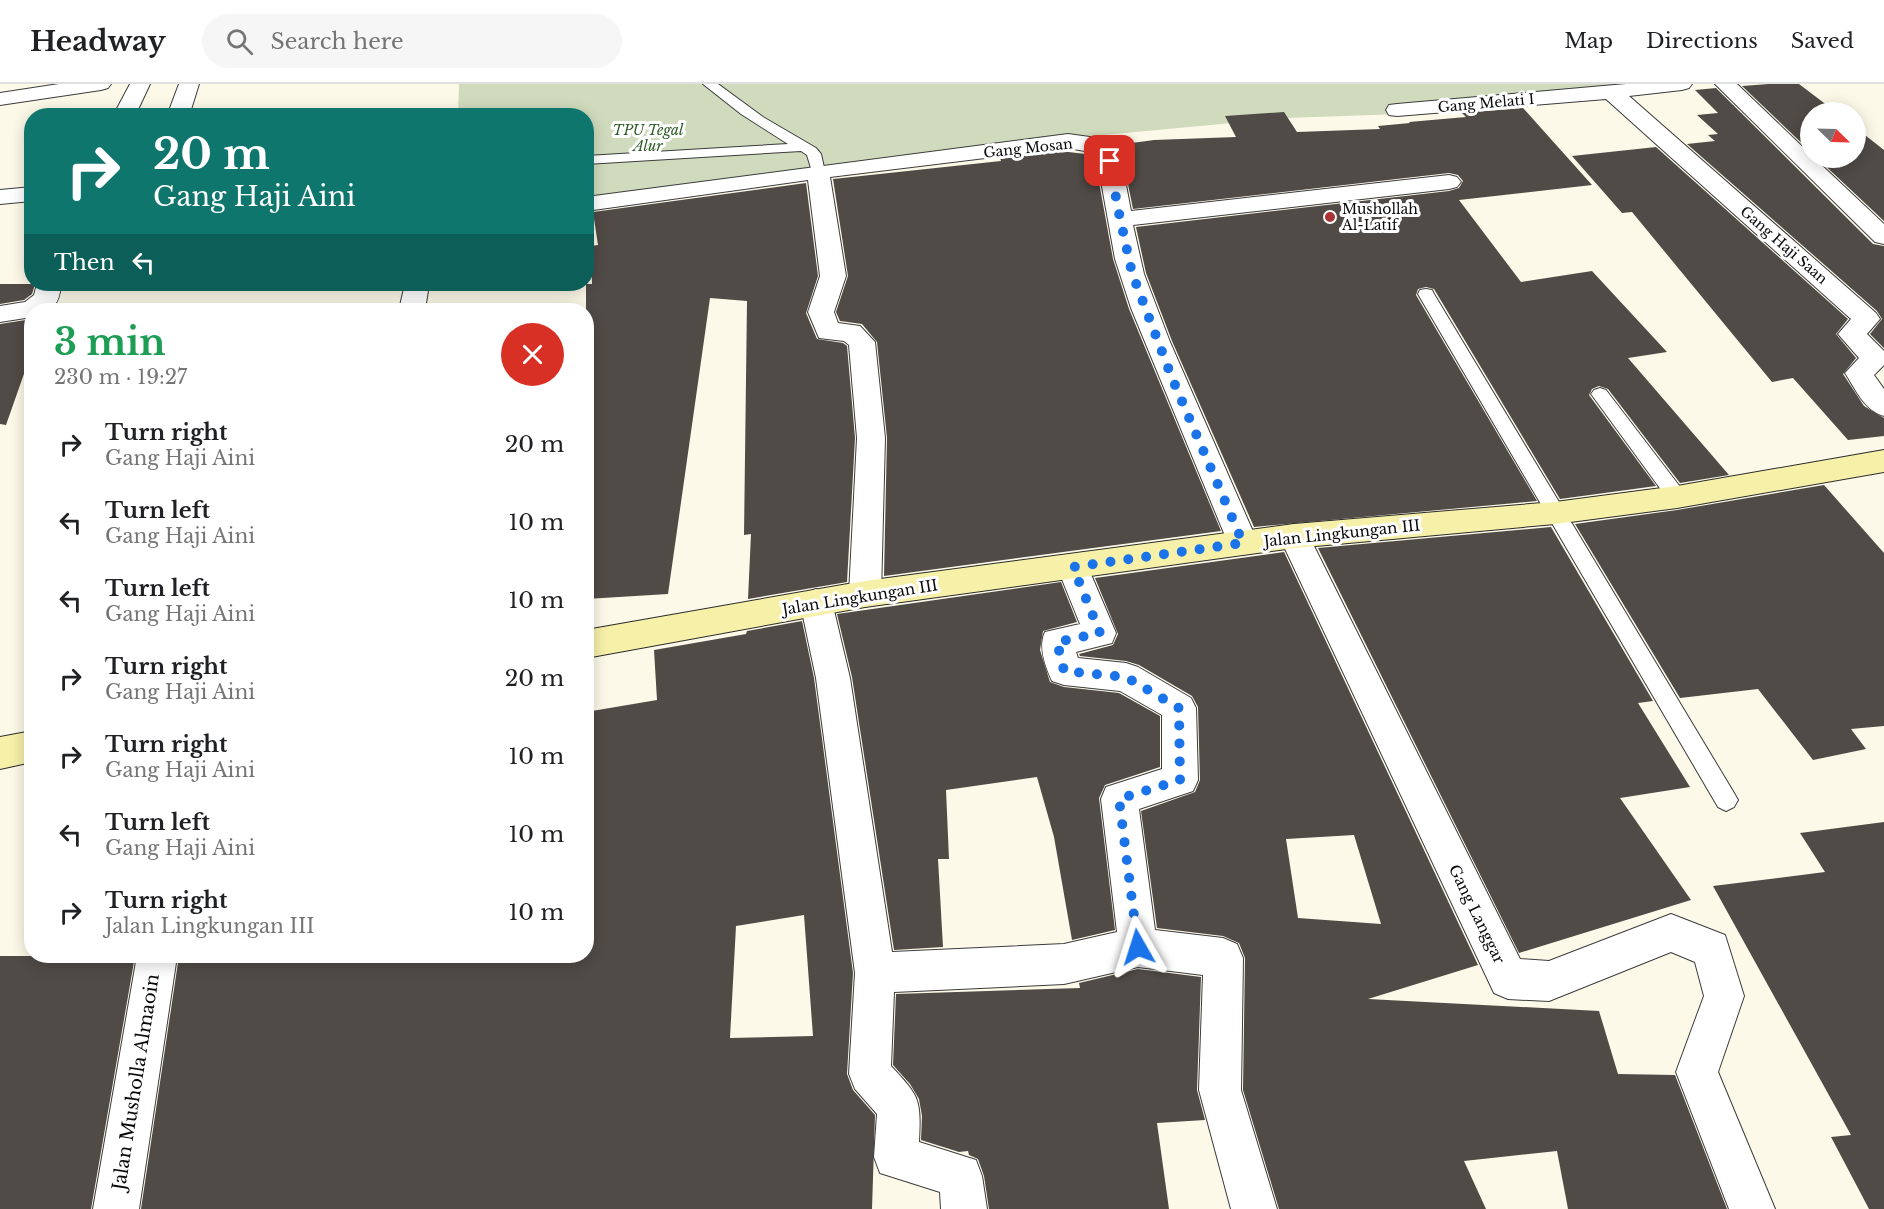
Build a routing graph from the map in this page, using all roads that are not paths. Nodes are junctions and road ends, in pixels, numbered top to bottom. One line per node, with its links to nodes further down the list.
1 (101, 84): 8 (street)
2 (140, 84): 9 (street)
3 (189, 84): 10 (street)
4 (710, 84): 12 (lane)
5 (1676, 84): 7 (street, Gang Melati I)
6 (1725, 84): 20 (street)
7 (1611, 92): 11 (street, Gang Melati I); 27 (street, Gang Haji Saan)
8 (0, 99)
9 (128, 108)
10 (181, 108)
11 (1397, 110)
12 (804, 147): 13 (lane); 14 (lane)
13 (594, 160)
14 (818, 172): 18 (street); 19 (street, Gang Mosan); 34 (street)
15 (1449, 182): 19 (street)
16 (24, 195): 17 (street)
17 (0, 197)
18 (594, 203)
19 (1120, 219): 32 (street, Gang Mosan)
20 (1884, 237)
21 (48, 291): 23 (street)
22 (1426, 294): 30 (lane)
23 (40, 303)
24 (24, 310): 25 (street)
25 (0, 314)
26 (1600, 394): 29 (lane)
27 (1884, 406)
28 (1884, 461): 29 (street, Jalan Lingkungan III)
29 (1677, 497): 30 (street, Jalan Lingkungan III)
30 (1555, 513): 31 (street, Jalan Lingkungan III); 39 (lane)
31 (1294, 536): 32 (street, Jalan Lingkungan III); 46 (street, Gang Langgar)
32 (1243, 543): 33 (street, Jalan Lingkungan III)
33 (1073, 567): 34 (street, Jalan Lingkungan III); 40 (street)
34 (865, 594): 35 (street, Jalan Lingkungan III)
35 (816, 602): 36 (street, Jalan Lingkungan III); 42 (street)
36 (594, 643)
37 (24, 748): 38 (street)
38 (0, 753)
39 (1726, 800)
40 (1138, 947): 42 (street); 45 (street)
41 (156, 963): 43 (street, Jalan Musholla Almaoin)
42 (875, 973): 44 (street)
43 (116, 1209)
44 (964, 1209)
45 (1254, 1209)
46 (1752, 1209)

